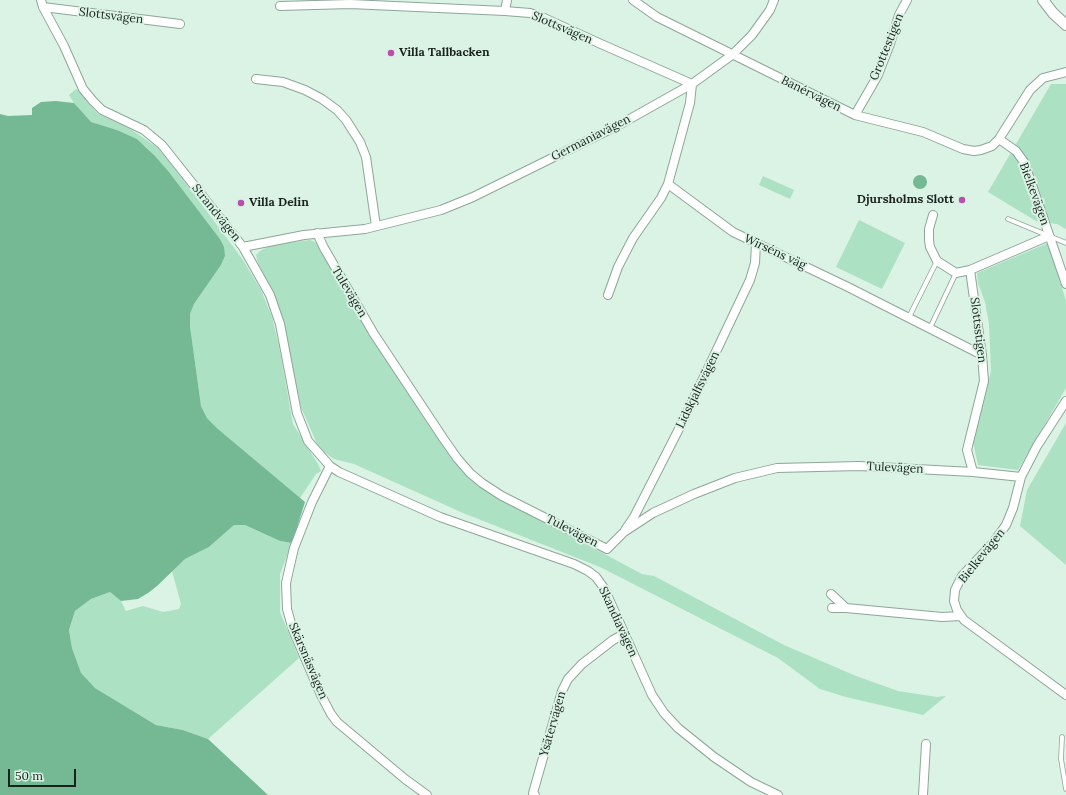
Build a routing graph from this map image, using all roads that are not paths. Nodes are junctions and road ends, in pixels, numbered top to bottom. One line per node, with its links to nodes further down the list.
1 (507, 0): 9 (street)
2 (633, 0): 12 (street, Banérvägen)
3 (774, 0): 12 (street, Germaniavägen)
4 (907, 0): 16 (street, Grottestigen)
5 (1043, 0): 11 (street)
6 (389, 3): 8 (street, Slottsvägen); 9 (street, Slottsvägen)
7 (42, 4): 10 (street, Slottsvägen); 26 (street, Strandvägen)
8 (280, 6)
9 (505, 11): 15 (street, Slottsvägen)
10 (180, 24)
11 (1066, 25)
12 (732, 55): 15 (street, Germaniavägen); 16 (street, Banérvägen)
13 (1066, 72): 17 (street)
14 (256, 79): 21 (street)
15 (692, 84): 18 (street); 21 (street, Germaniavägen)
16 (855, 115): 17 (street, Banérvägen)
17 (999, 140): 23 (street, Bielkevägen)
18 (668, 184): 24 (street, Wirséns väg); 31 (street)
19 (933, 215): 27 (street)
20 (1008, 219): 23 (lane)
21 (376, 226): 22 (street, Germaniavägen)
22 (317, 233): 26 (street, Germaniavägen); 39 (street, Tulevägen)
23 (1049, 236): 25 (lane); 28 (street); 30 (street, Bielkevägen)
24 (756, 243): 32 (street, Wirséns väg); 39 (street, Lidskjalfsvägen)
25 (1066, 243)
26 (243, 247): 36 (street, Strandvägen)
27 (937, 261): 29 (street); 32 (lane)
28 (970, 270): 29 (street); 34 (street, Slottsstigen)
29 (956, 273): 33 (lane)
30 (1066, 284)
31 (608, 295)
32 (909, 317): 33 (street, Wirséns väg)
33 (930, 328): 34 (street, Wirséns väg)
34 (982, 355): 37 (street, Slottsstigen)
35 (1066, 400): 38 (street, Bielkevägen)
36 (330, 466): 44 (street, Skandiavägen); 50 (street, Skärsnäsvägen)
37 (973, 472): 38 (street, Tulevägen); 39 (street, Tulevägen)
38 (1021, 477): 43 (street, Bielkevägen)
39 (624, 532)
40 (831, 594): 42 (street)
41 (832, 608): 42 (street)
42 (846, 608): 43 (street)
43 (962, 616): 45 (street, Bielkevägen)
44 (624, 634): 49 (street, Ysätervägen); 51 (street, Skandiavägen)
45 (1066, 695)
46 (1062, 737): 48 (lane)
47 (926, 744): 52 (street)
48 (1066, 788)
49 (533, 794)
50 (427, 795)
51 (778, 795)
52 (923, 795)

